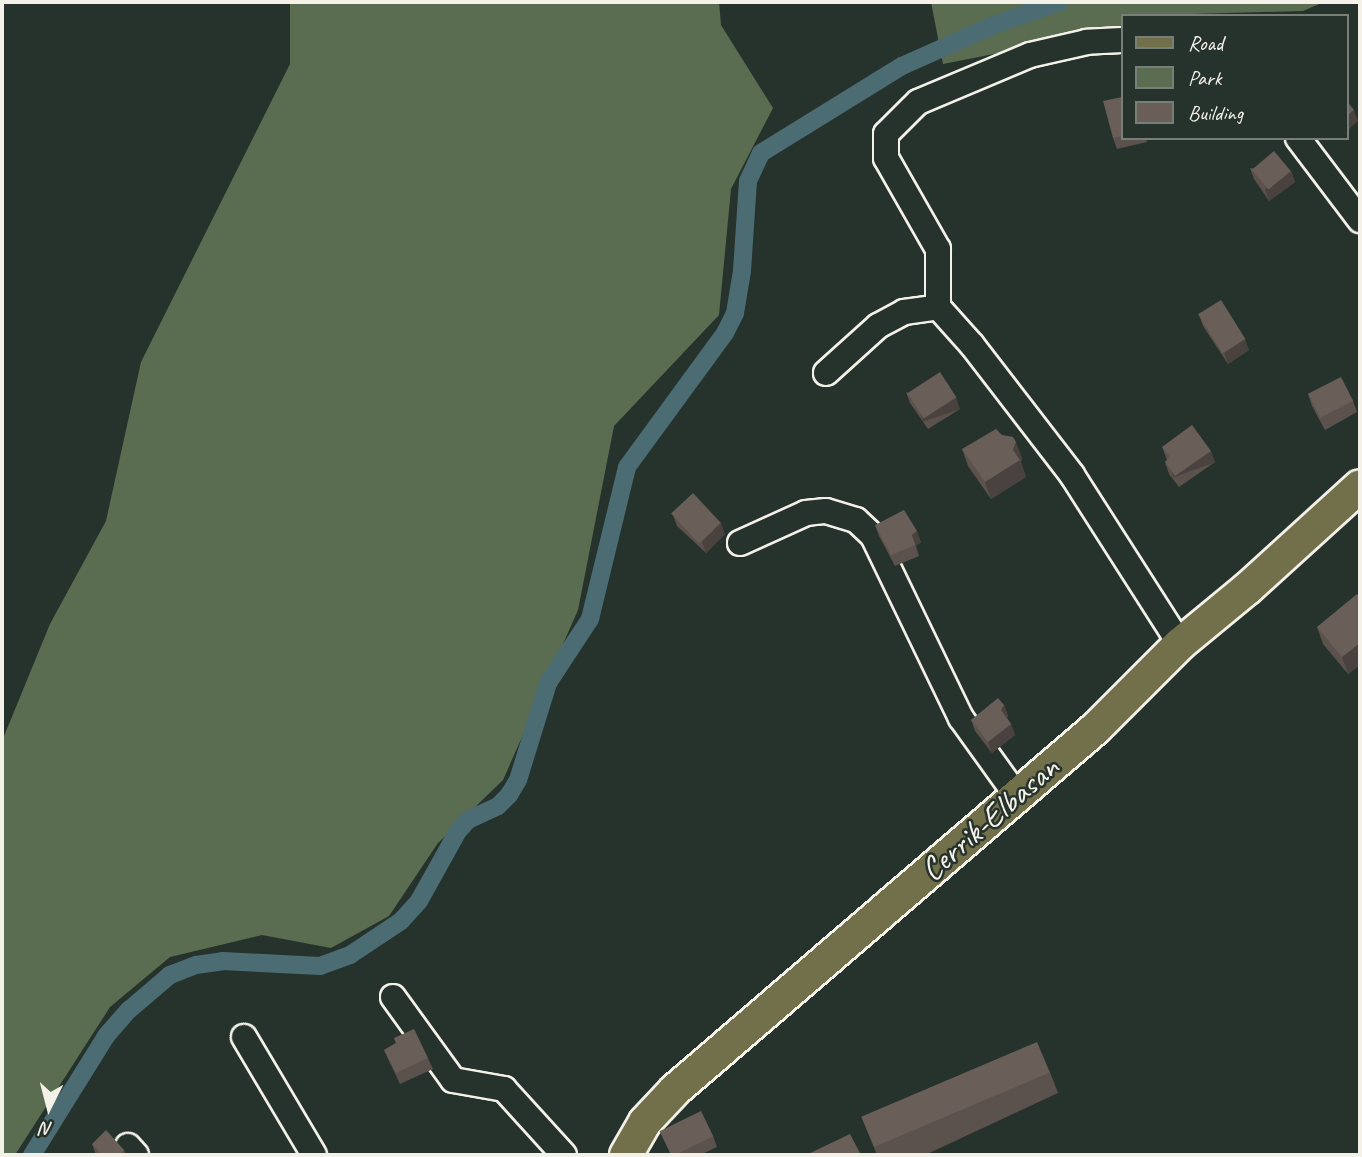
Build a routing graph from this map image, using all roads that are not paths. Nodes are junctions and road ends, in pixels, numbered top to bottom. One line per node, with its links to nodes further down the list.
1 (1120, 40): 4 (street)
2 (1300, 140): 3 (street)
3 (1360, 220)
4 (938, 307): 5 (street); 8 (street)
5 (826, 373)
6 (1360, 486): 8 (main road, Cerrik-Elbasan)
7 (740, 543): 9 (street)
8 (1180, 643): 9 (main road, Cerrik-Elbasan)
9 (1017, 796): 14 (main road, Cerrik-Elbasan)
10 (393, 997): 13 (street)
11 (244, 1037): 12 (street)
12 (314, 1155)
13 (564, 1155)
14 (625, 1155)

